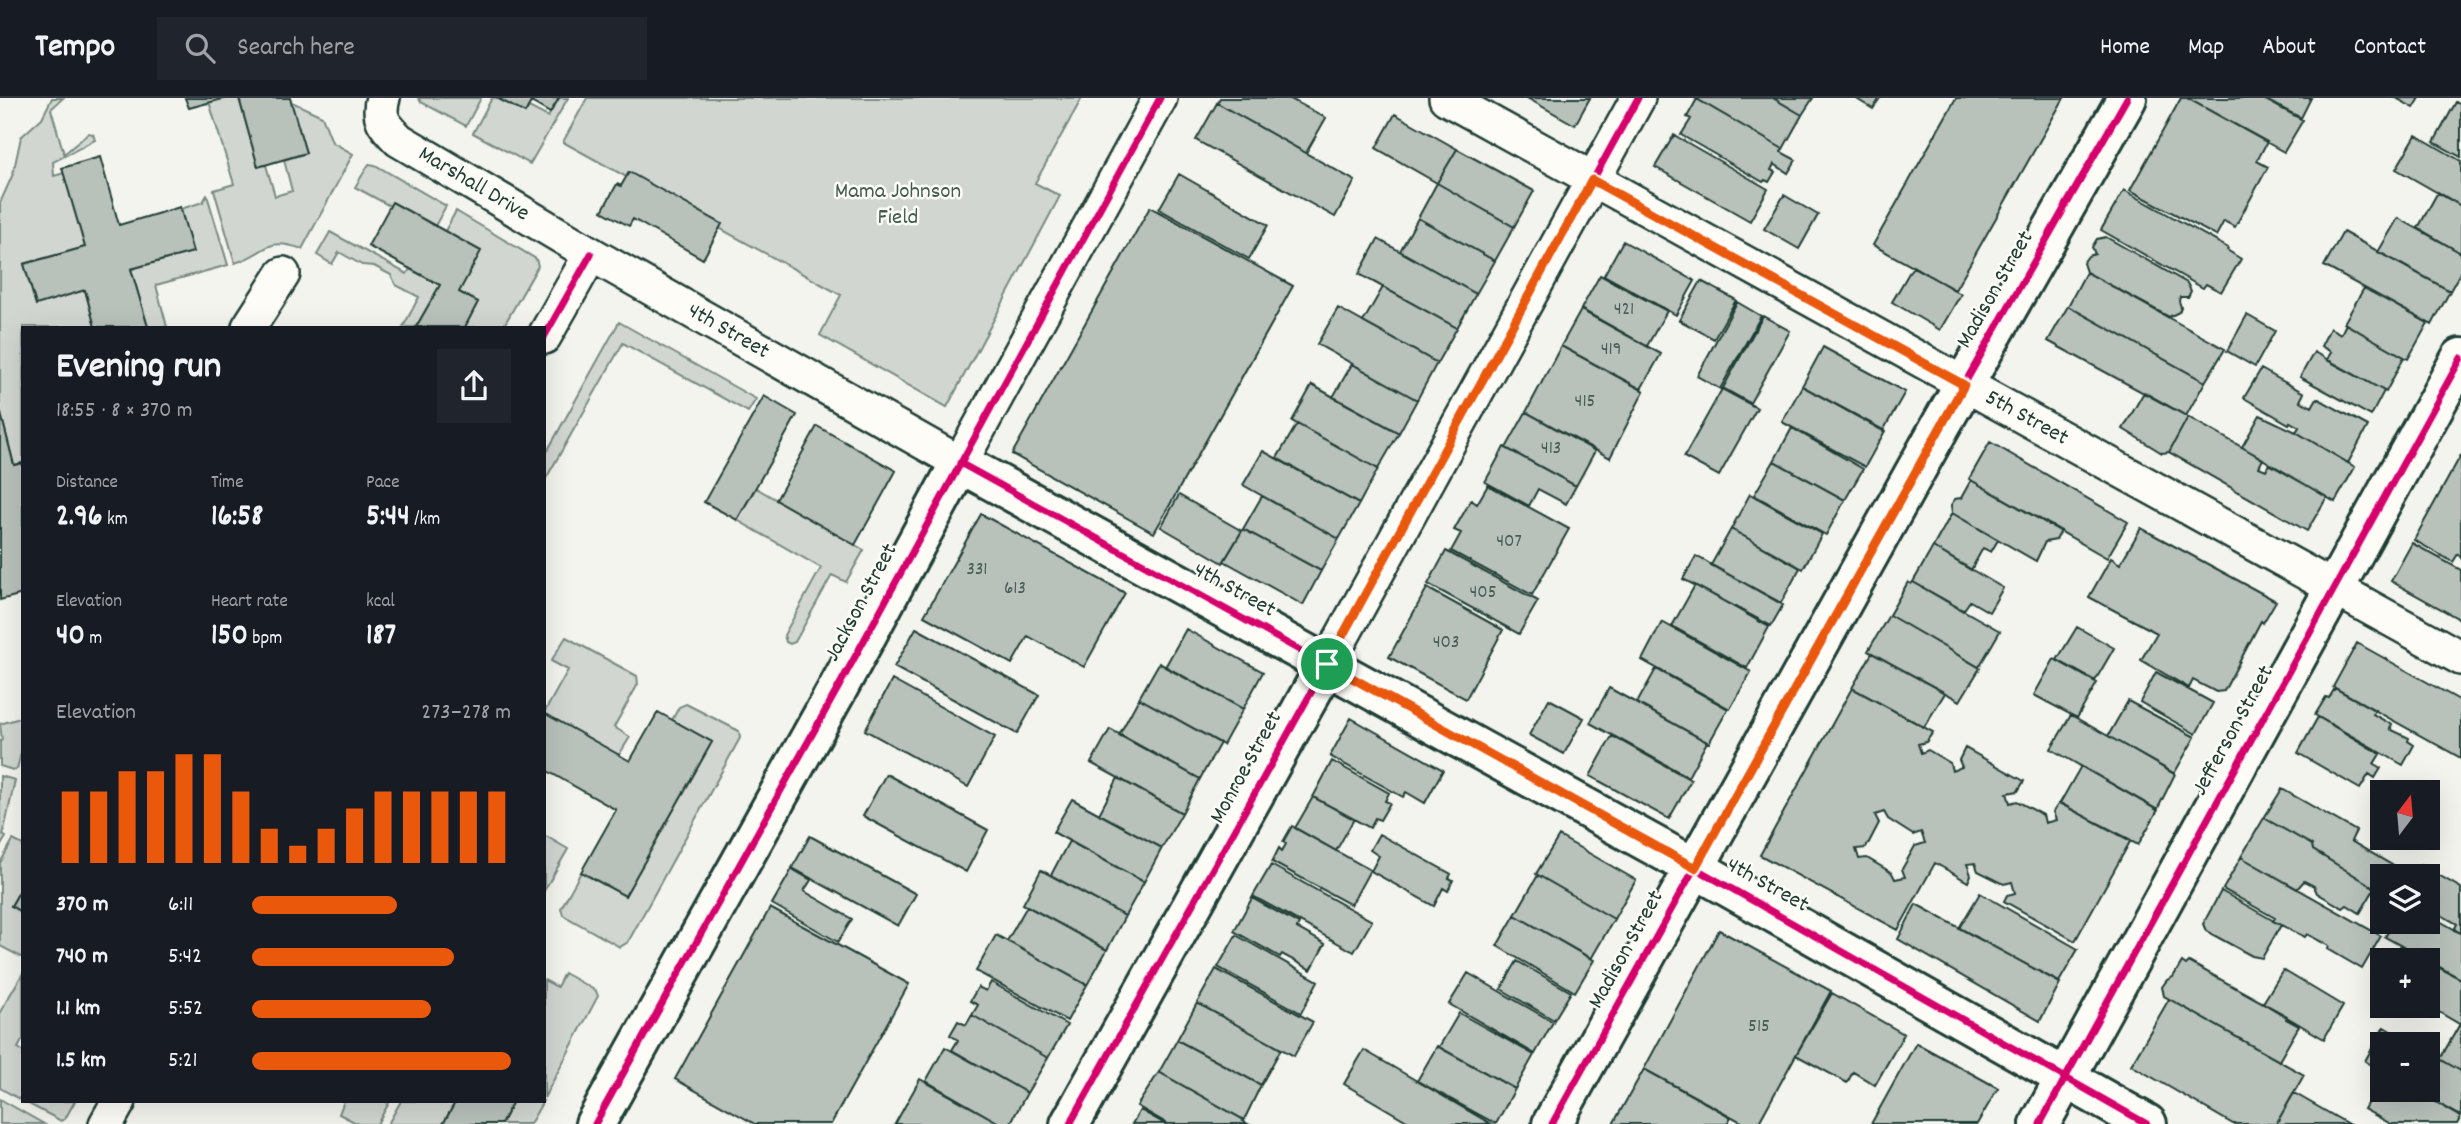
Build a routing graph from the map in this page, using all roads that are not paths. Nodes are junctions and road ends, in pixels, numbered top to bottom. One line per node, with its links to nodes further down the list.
1 (383, 98): 7 (street, Marshall Drive)
2 (1160, 98): 13 (street, Jackson Street)
3 (1446, 98): 6 (street, 5th Street)
4 (1638, 98): 6 (street, Monroe Street)
5 (2127, 98): 12 (street, Madison Street)
6 (1592, 180): 12 (street, 5th Street); 16 (street, Monroe Street)
7 (591, 254): 10 (street); 13 (street, 4th Street)
8 (283, 274): 9 (street)
9 (250, 326)
10 (546, 333)
11 (2461, 358): 14 (street, Jefferson Street)
12 (1964, 385): 14 (street, 5th Street); 17 (street, Madison Street)
13 (960, 463): 16 (street, 4th Street); 21 (street, Jackson Street)
14 (2334, 587): 15 (street, 5th Street); 18 (street, Jefferson Street)
15 (2461, 658)
16 (1327, 664): 17 (street, 4th Street); 22 (street, Monroe Street)
17 (1695, 868): 18 (street, 4th Street); 23 (street, Madison Street)
18 (2066, 1078): 24 (street, Jefferson Street); 25 (street, 4th Street)
19 (119, 1103): 20 (street)
20 (106, 1124)
21 (595, 1124)
22 (1070, 1124)
23 (1552, 1124)
24 (2040, 1124)
25 (2147, 1124)

